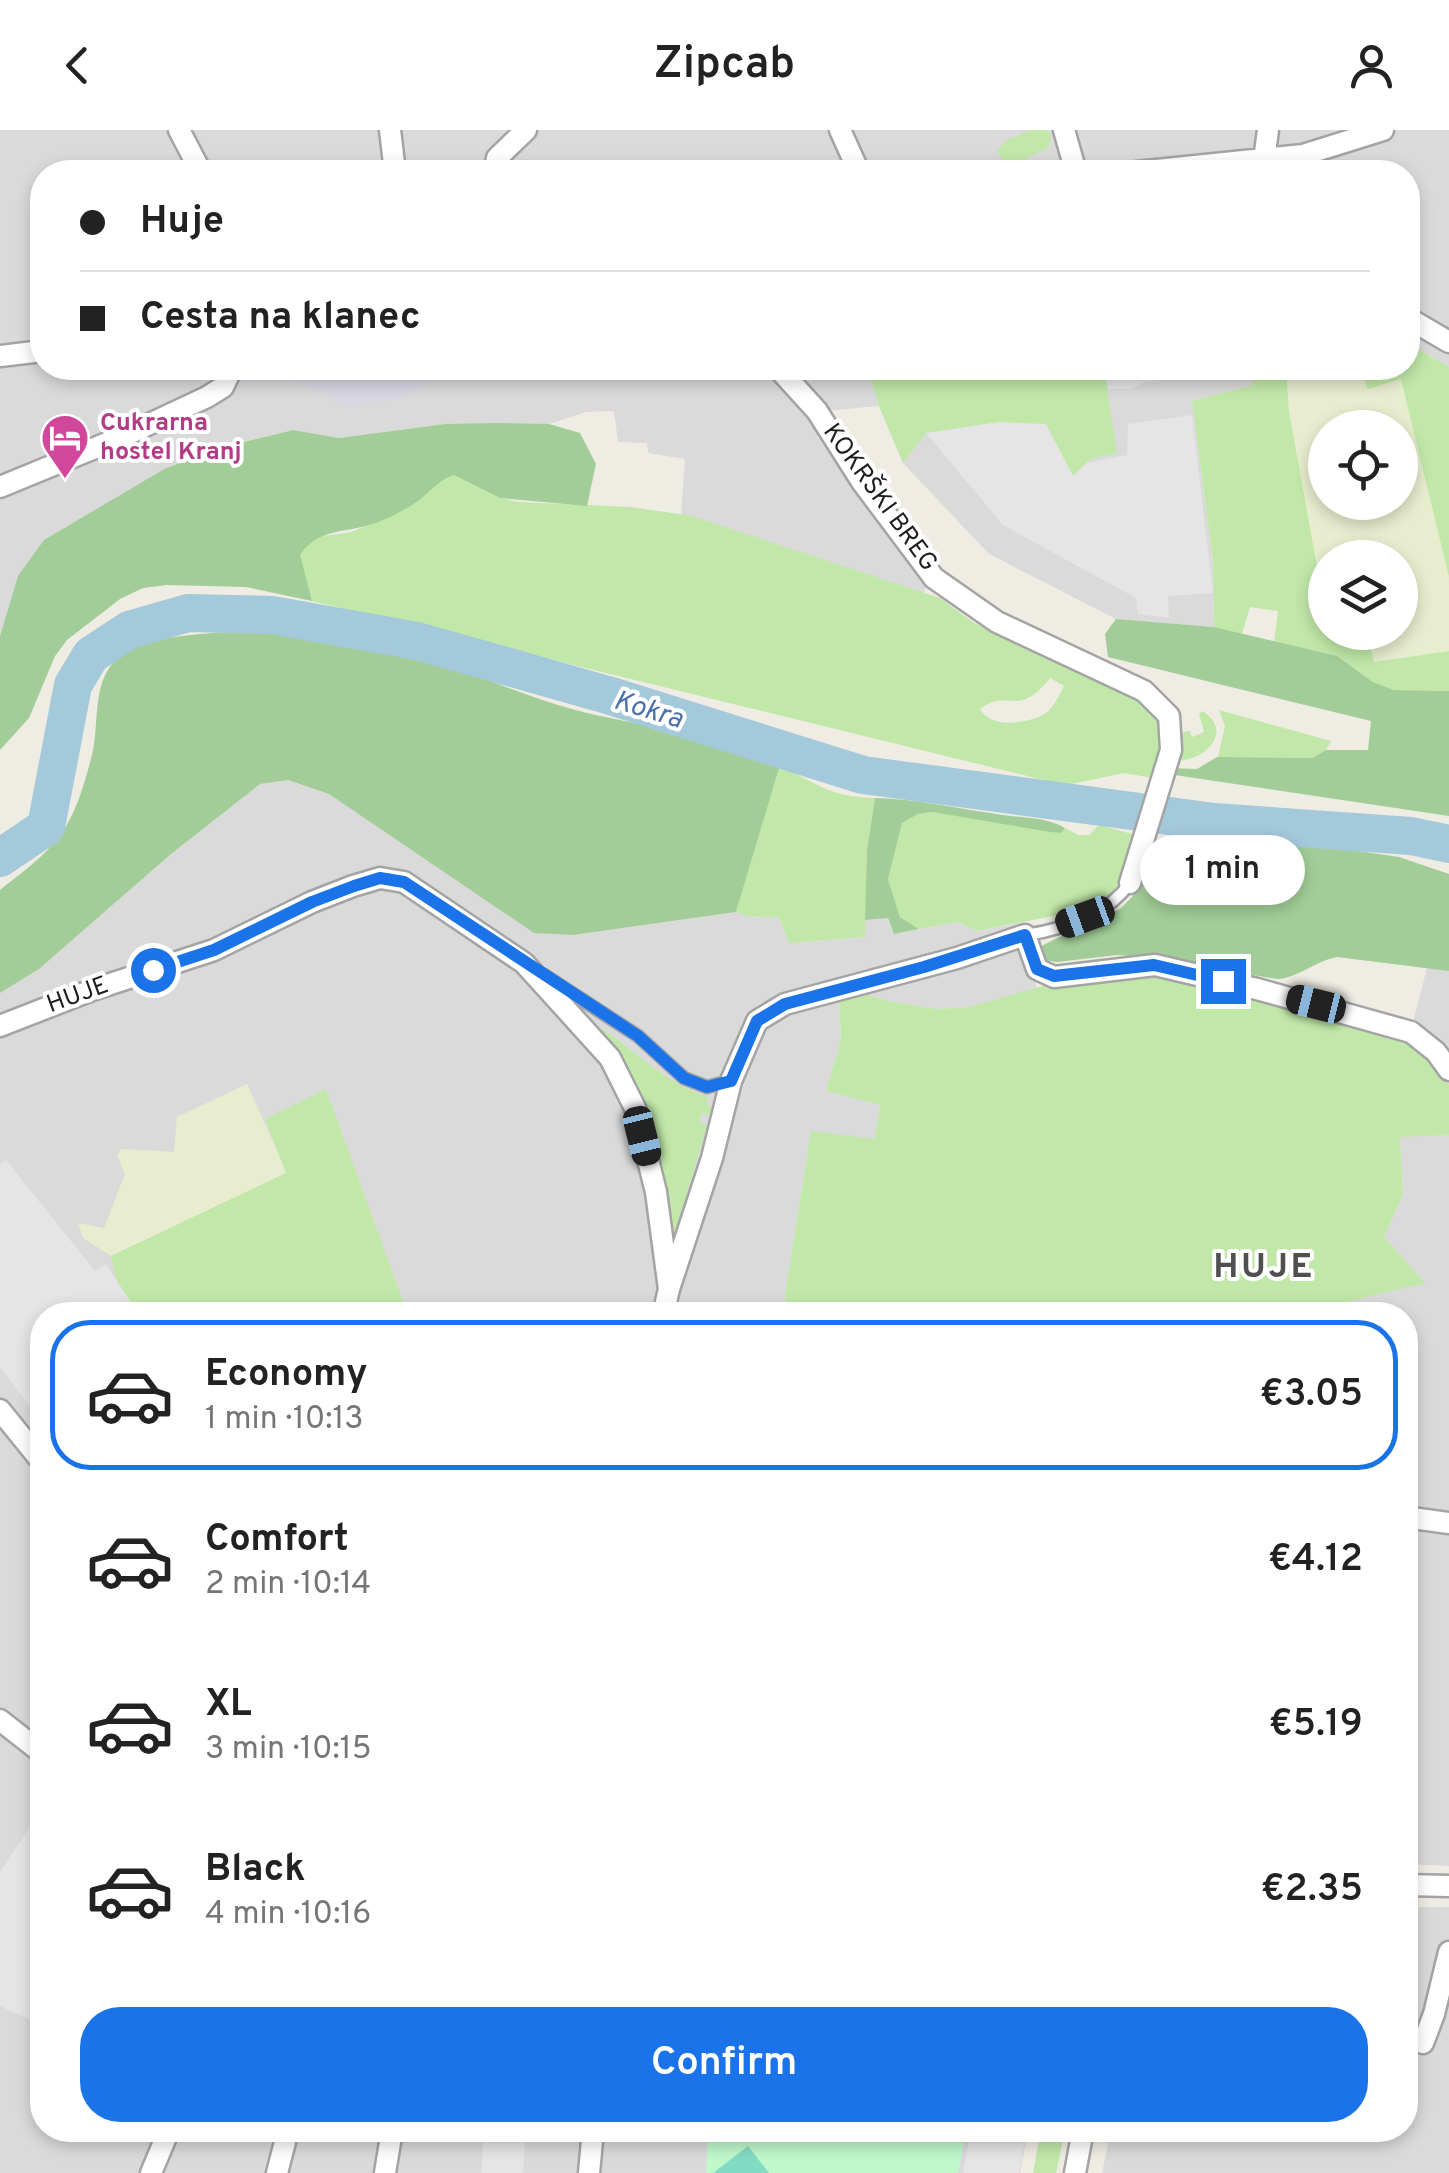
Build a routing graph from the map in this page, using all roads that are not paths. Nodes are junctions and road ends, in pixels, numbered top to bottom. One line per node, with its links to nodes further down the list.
1 (179, 130): 8 (street)
2 (390, 130): 9 (street)
3 (526, 130): 10 (street)
4 (840, 130): 11 (street)
5 (1064, 130): 12 (street)
6 (1268, 130): 13 (street)
7 (1382, 130): 13 (street)
8 (195, 160)
9 (394, 160)
10 (497, 160)
11 (853, 160)
12 (1073, 160)
13 (1264, 160)
14 (1420, 325): 15 (street)
15 (1449, 342)
16 (30, 352): 17 (street)
17 (0, 356)
18 (226, 380): 20 (street)
19 (789, 380): 21 (street, KOKRŠKI BREG)
20 (0, 487)
21 (1130, 883): 22 (lane, HUJE)
22 (1025, 935): 25 (street); 26 (street, HUJE)
23 (524, 963): 24 (street, HUJE); 26 (lane); 27 (street, HUJE)
24 (0, 1026)
25 (1449, 1070)
26 (731, 1081): 27 (street, HUJE)
27 (668, 1290): 28 (street, HUJE)
28 (666, 1302)
29 (0, 1410): 30 (street)
30 (30, 1447)
31 (1418, 1519): 32 (street)
32 (1449, 1523)
33 (0, 1720): 34 (street)
34 (30, 1744)
35 (1418, 1885): 36 (street)
36 (1449, 1886)
37 (1449, 1952): 38 (street)
38 (1418, 2041)
39 (163, 2142): 44 (street)
40 (285, 2142): 45 (street)
41 (390, 2142): 46 (street)
42 (592, 2142): 47 (street)
43 (1081, 2142): 48 (street)
44 (151, 2173)
45 (278, 2173)
46 (385, 2173)
47 (589, 2173)
48 (1075, 2173)

